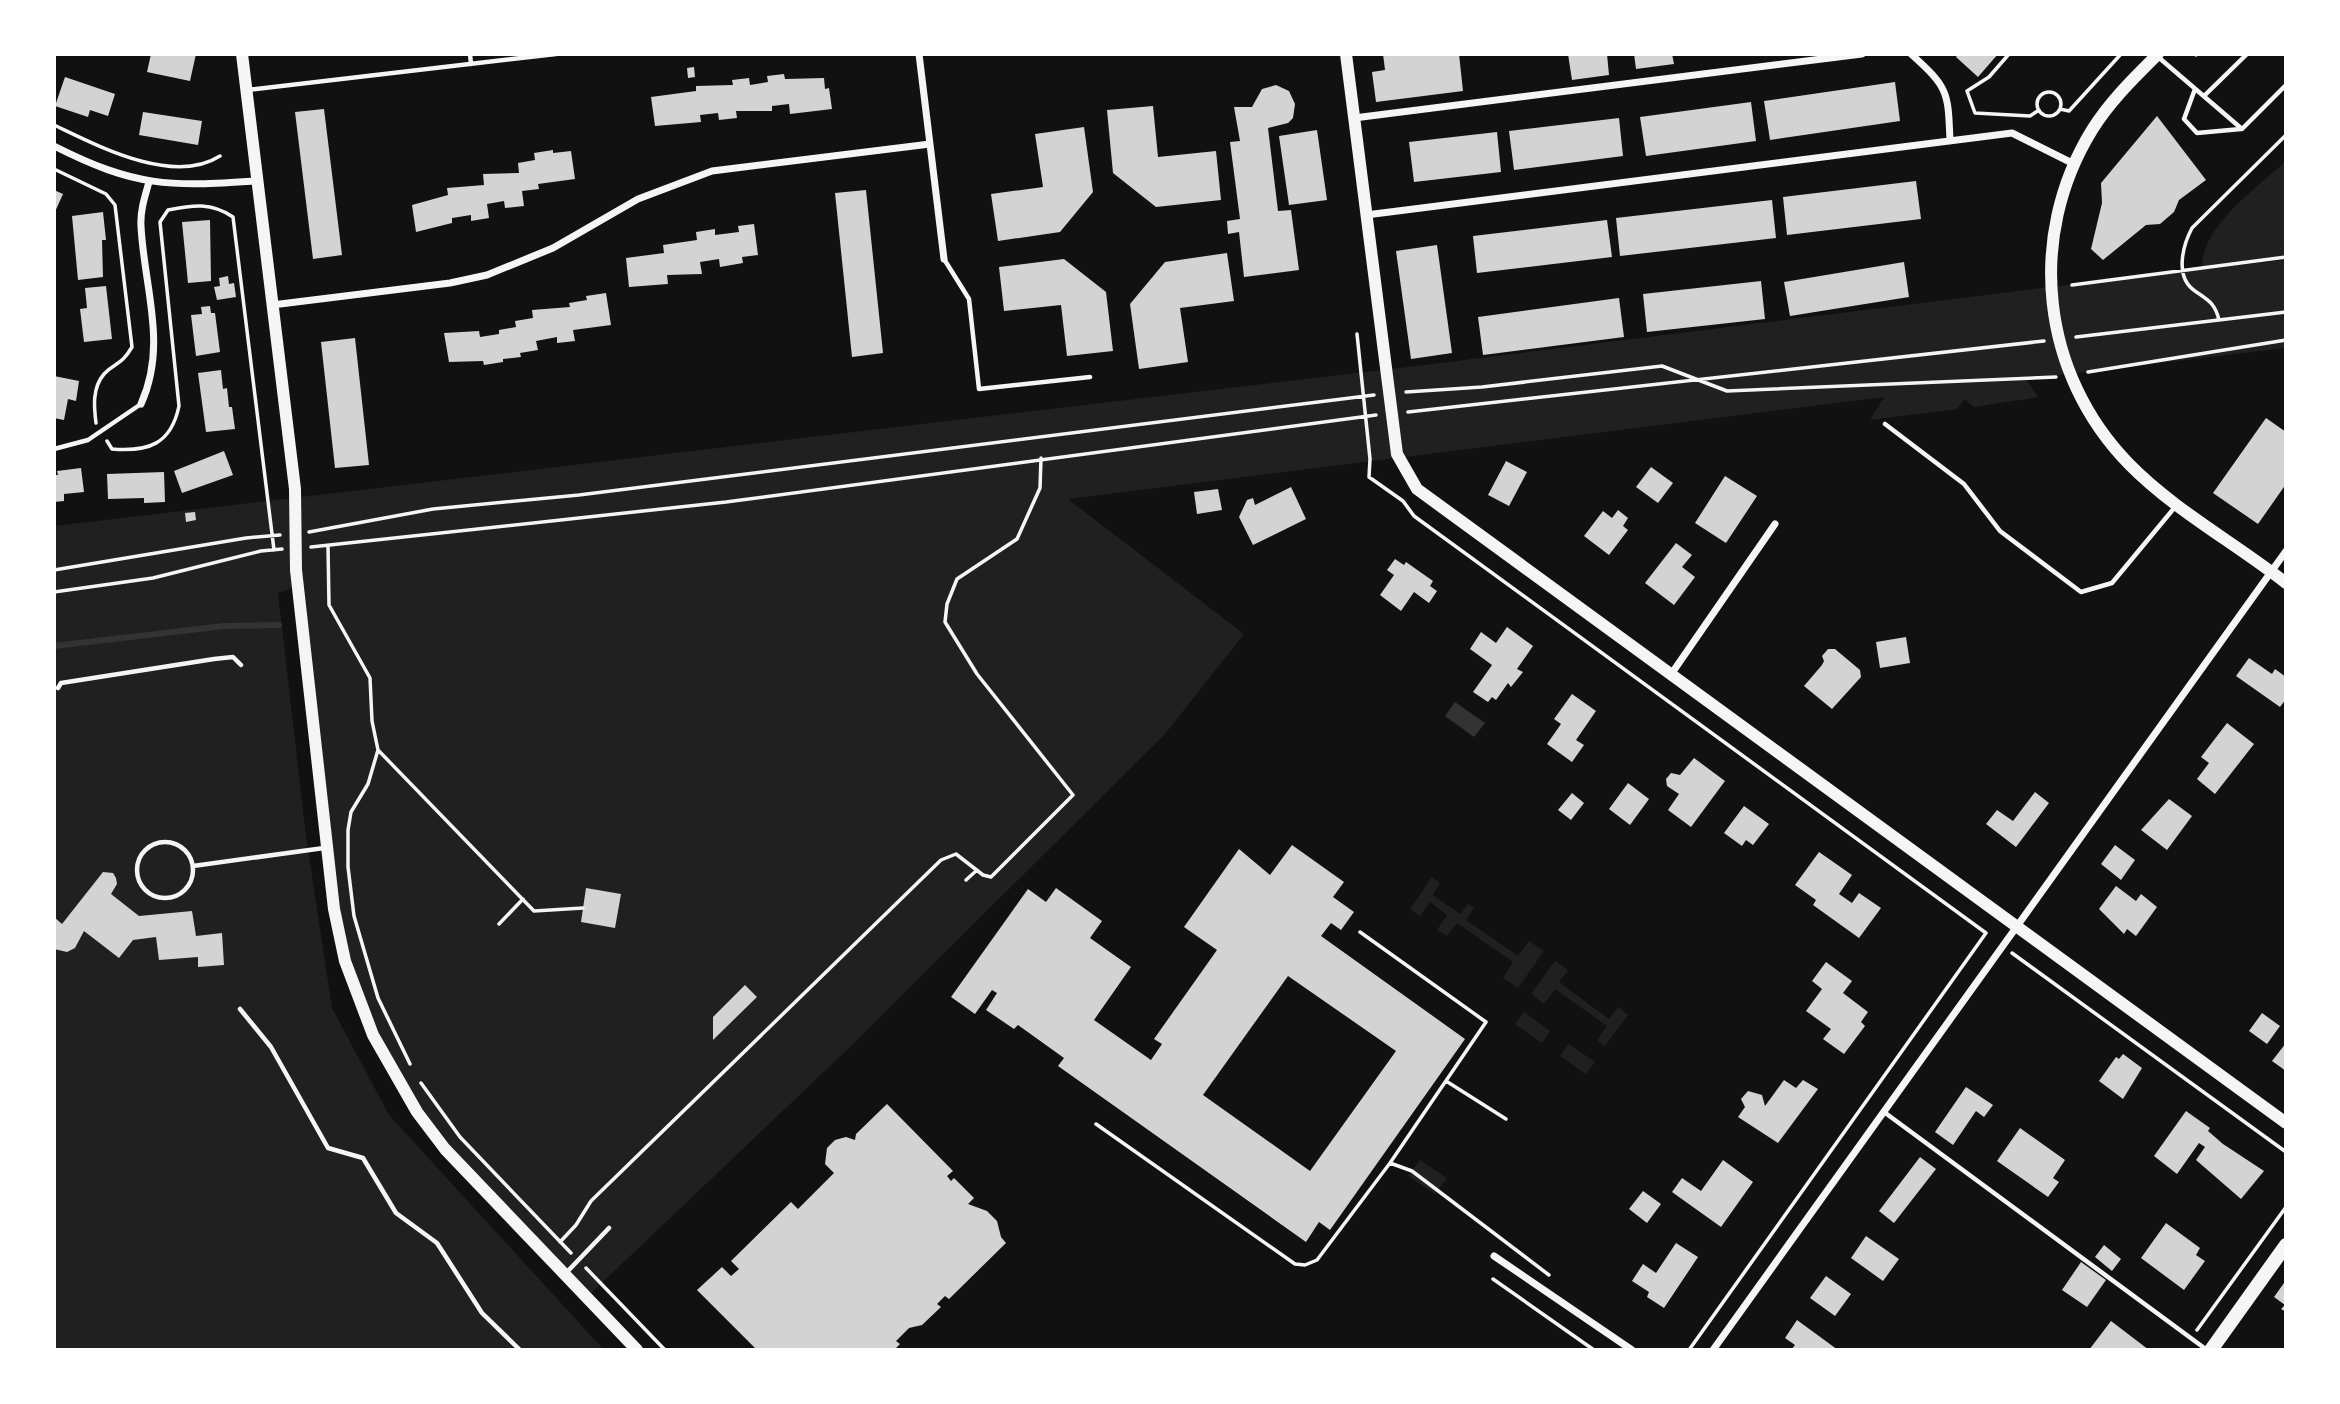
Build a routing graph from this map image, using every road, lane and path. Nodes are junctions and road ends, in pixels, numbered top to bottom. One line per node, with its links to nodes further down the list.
1 (242, 54): 15 (street)
2 (470, 54): 12 (lane)
3 (556, 54): 12 (lane)
4 (919, 54): 24 (street)
5 (1346, 54): 19 (street)
6 (1862, 54): 19 (street)
7 (1911, 54): 23 (street)
8 (2009, 54): 18 (path)
9 (2122, 54): 17 (path)
10 (2247, 54): 16 (lane)
11 (2158, 55): 14 (lane); 27 (street)
12 (471, 64): 15 (lane)
13 (2286, 85): 21 (lane)
14 (2195, 89): 16 (lane); 21 (lane)
15 (246, 90): 29 (street)
16 (2204, 96): 21 (lane)
17 (2060, 109): 18 (path); 18 (path)
18 (2039, 110)
19 (1354, 118): 31 (street)
20 (54, 125): 26 (path)
21 (2242, 128)
22 (2286, 135): 34 (path)
23 (1950, 141): 27 (street); 31 (street)
24 (930, 144): 33 (street); 36 (street)
25 (54, 146): 30 (street)
26 (220, 156)
27 (2074, 164): 42 (street)
28 (54, 169): 49 (path)
29 (257, 181): 30 (street); 36 (street)
30 (149, 182): 46 (street)
31 (1366, 215): 45 (street)
32 (2286, 257): 34 (path)
33 (944, 259): 43 (lane)
34 (2183, 271): 35 (path); 38 (path)
35 (2073, 285)
36 (272, 305): 54 (street)
37 (2286, 312): 38 (path)
38 (2219, 320): 39 (path)
39 (2114, 333)
40 (2286, 340): 42 (path)
41 (2002, 345): 44 (path)
42 (2068, 375): 44 (path); 52 (street)
43 (1090, 377)
44 (1700, 379): 45 (path); 47 (path)
45 (1390, 393): 47 (street); 54 (path)
46 (141, 404): 49 (lane)
47 (1392, 413): 51 (path); 65 (street)
48 (1885, 424): 52 (lane)
49 (101, 433): 50 (lane); 55 (path)
50 (54, 449)
51 (1041, 458): 56 (path); 70 (path)
52 (2178, 504): 61 (street)
53 (1775, 523): 65 (street)
54 (296, 534): 55 (path); 57 (street)
55 (273, 536): 58 (path); 60 (path)
56 (328, 546): 57 (path); 67 (path)
57 (296, 548): 58 (path); 68 (street)
58 (274, 550): 63 (path)
59 (2286, 551): 61 (street)
60 (54, 570)
61 (2270, 571): 62 (street); 75 (street)
62 (2286, 583)
63 (54, 592)
64 (241, 666): 66 (lane)
65 (1672, 673): 75 (street)
66 (58, 688)
67 (378, 750): 72 (path); 89 (path)
68 (327, 848): 69 (lane); 94 (street)
69 (193, 866): 69 (lane)
70 (977, 870): 71 (path); 89 (path)
71 (966, 880)
72 (523, 899): 73 (path); 74 (path)
73 (583, 908)
74 (499, 925)
75 (2017, 925): 78 (street); 83 (street)
76 (1360, 932): 80 (path)
77 (1986, 933): 102 (path)
78 (2002, 946): 81 (street); 85 (path)
79 (240, 1009): 97 (lane)
80 (1446, 1081): 82 (path); 86 (path)
81 (1883, 1112): 96 (lane); 103 (street)
82 (1506, 1119)
83 (2286, 1123)
84 (1096, 1124): 86 (path)
85 (2286, 1152)
86 (1390, 1163): 91 (path)
87 (2286, 1207): 96 (path)
88 (609, 1228): 93 (lane)
89 (559, 1242): 93 (path)
90 (2286, 1245): 104 (main road)
91 (1514, 1249)
92 (1494, 1256): 101 (street)
93 (578, 1260): 94 (lane); 99 (path)
94 (564, 1275): 98 (street)
95 (1493, 1279): 100 (path)
96 (2190, 1338): 104 (lane)
97 (520, 1350)
98 (637, 1350)
99 (665, 1350)
100 (1594, 1350)
101 (1632, 1350)
102 (1689, 1350)
103 (1713, 1350)
104 (2209, 1350)

